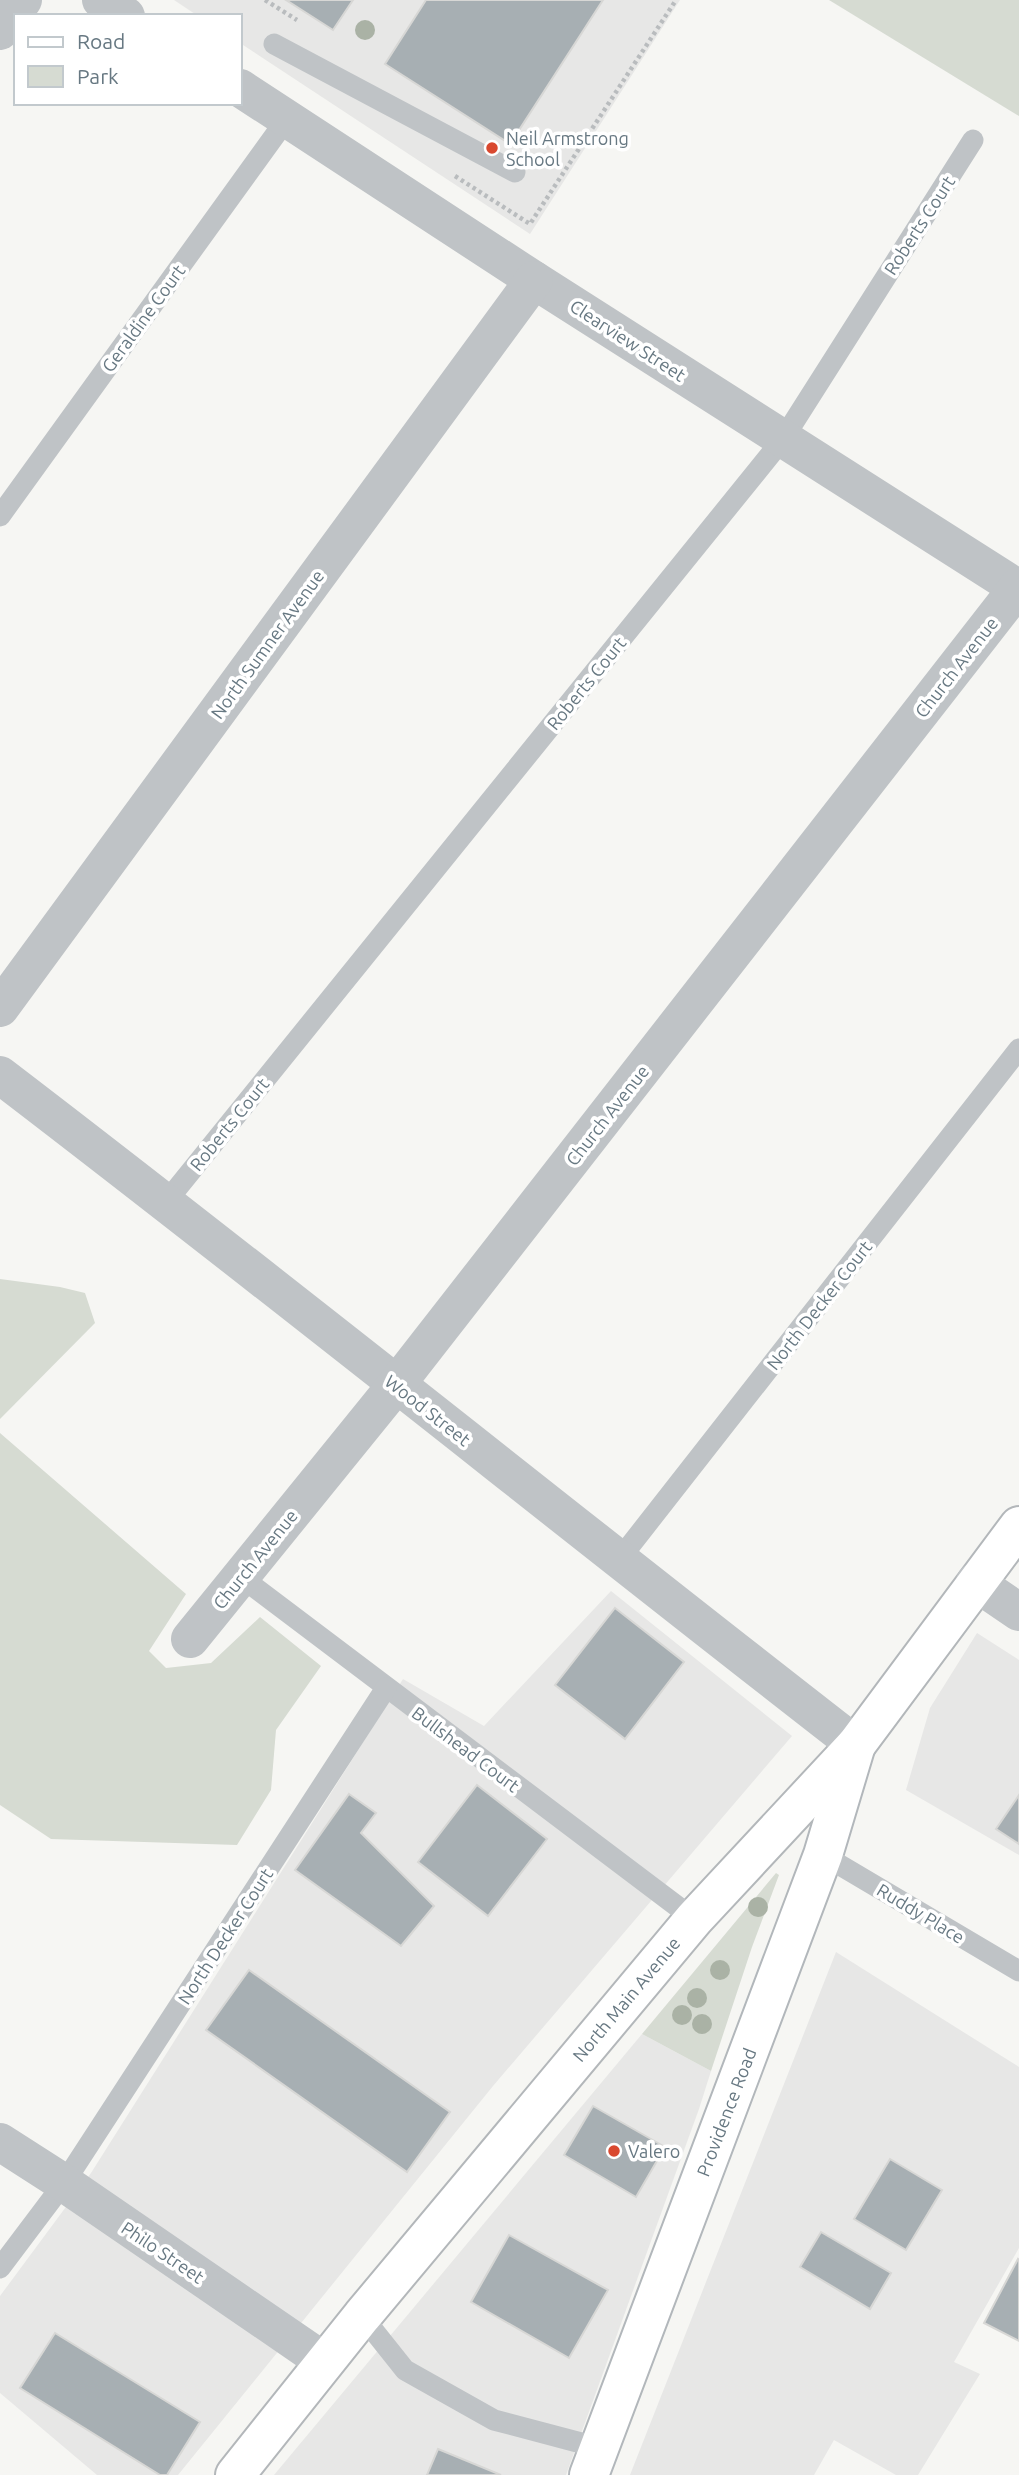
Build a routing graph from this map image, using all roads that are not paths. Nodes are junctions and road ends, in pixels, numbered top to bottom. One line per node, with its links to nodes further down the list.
1 (23, 0): 4 (street)
2 (101, 0): 3 (street)
3 (123, 14)
4 (0, 31)
5 (274, 44): 9 (lane)
6 (242, 89): 7 (street, Clearview Street)
7 (286, 120): 10 (street, Clearview Street); 12 (lane, Geraldine Court)
8 (973, 140): 11 (lane, Roberts Court)
9 (514, 172)
10 (534, 280): 11 (street, Clearview Street); 14 (street, North Sumner Avenue)
11 (783, 439): 13 (street, Clearview Street); 17 (lane, Roberts Court)
12 (0, 516)
13 (1019, 587): 18 (street, Church Avenue)
14 (0, 1008)
15 (1019, 1049): 20 (lane, North Decker Court)
16 (0, 1075): 17 (street, Wood Street)
17 (166, 1202): 18 (street, Wood Street)
18 (396, 1385): 20 (street, Wood Street); 21 (street, Church Avenue)
19 (1019, 1526): 22 (main road, North Main Avenue)
20 (618, 1561): 26 (street, Wood Street)
21 (241, 1577): 24 (street, Church Avenue); 25 (lane, Bullshead Court)
22 (975, 1582): 23 (street); 26 (main road, North Main Avenue)
23 (1019, 1612)
24 (190, 1639)
25 (386, 1688): 28 (lane, Bullshead Court); 31 (lane, North Decker Court)
26 (856, 1745): 27 (main road, Providence Road); 28 (main road, North Main Avenue)
27 (823, 1855): 29 (lane, Ruddy Place); 35 (main road, Providence Road)
28 (694, 1919): 33 (main road, North Main Avenue)
29 (1019, 1971)
30 (0, 2142): 31 (street, Philo Street)
31 (64, 2183): 32 (lane, North Decker Court); 34 (street, Philo Street)
32 (0, 2268)
33 (362, 2316): 34 (main road, North Main Avenue); 35 (lane)
34 (325, 2362): 36 (main road, North Main Avenue)
35 (594, 2461)
36 (235, 2475)

